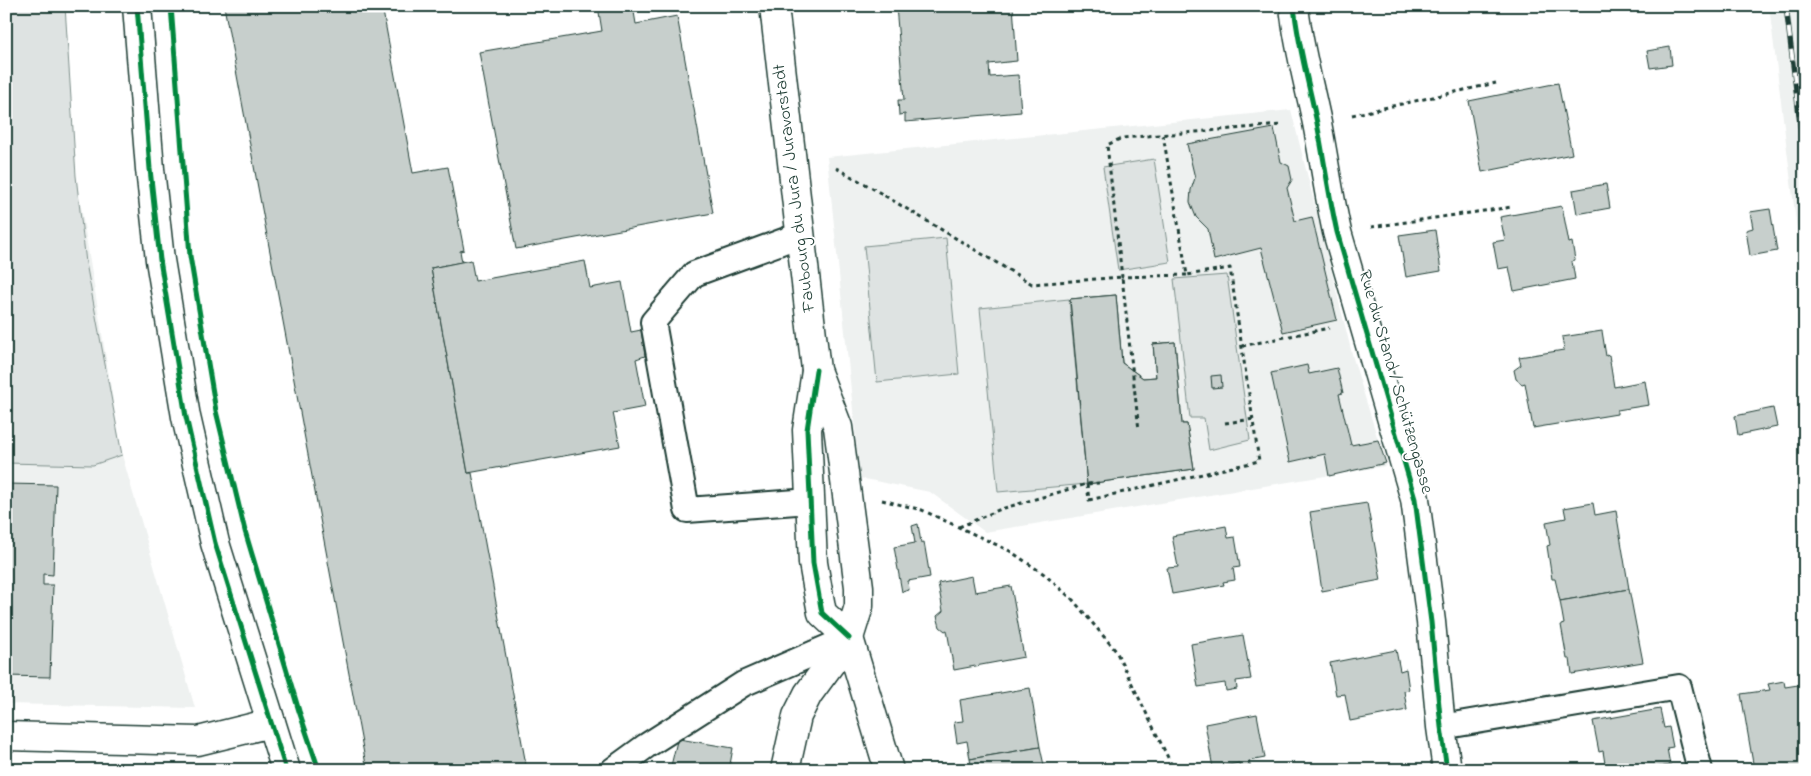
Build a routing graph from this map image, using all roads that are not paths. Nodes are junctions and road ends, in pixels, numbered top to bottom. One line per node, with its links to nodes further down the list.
1 (137, 6): 8 (main road)
2 (774, 6): 4 (main road, Faubourg du Jura / Juravorstadt)
3 (1294, 6): 9 (main road, Rue du Stand / Schützengasse)
4 (800, 236): 5 (main road, Faubourg du Jura / Juravorstadt); 6 (lane)
5 (816, 370): 6 (main road, Faubourg du Jura / Juravorstadt); 7 (main road, Faubourg du Jura / Juravorstadt)
6 (810, 501): 7 (main road, Faubourg du Jura / Juravorstadt)
7 (849, 638): 12 (lane); 13 (main road); 14 (main road)
8 (271, 723): 10 (main road); 11 (main road)
9 (1441, 727): 15 (main road, Rue du Stand / Schützengasse); 16 (lane)
10 (6, 736)
11 (286, 770)
12 (613, 770)
13 (785, 770)
14 (889, 770)
15 (1447, 770)
16 (1700, 770)

